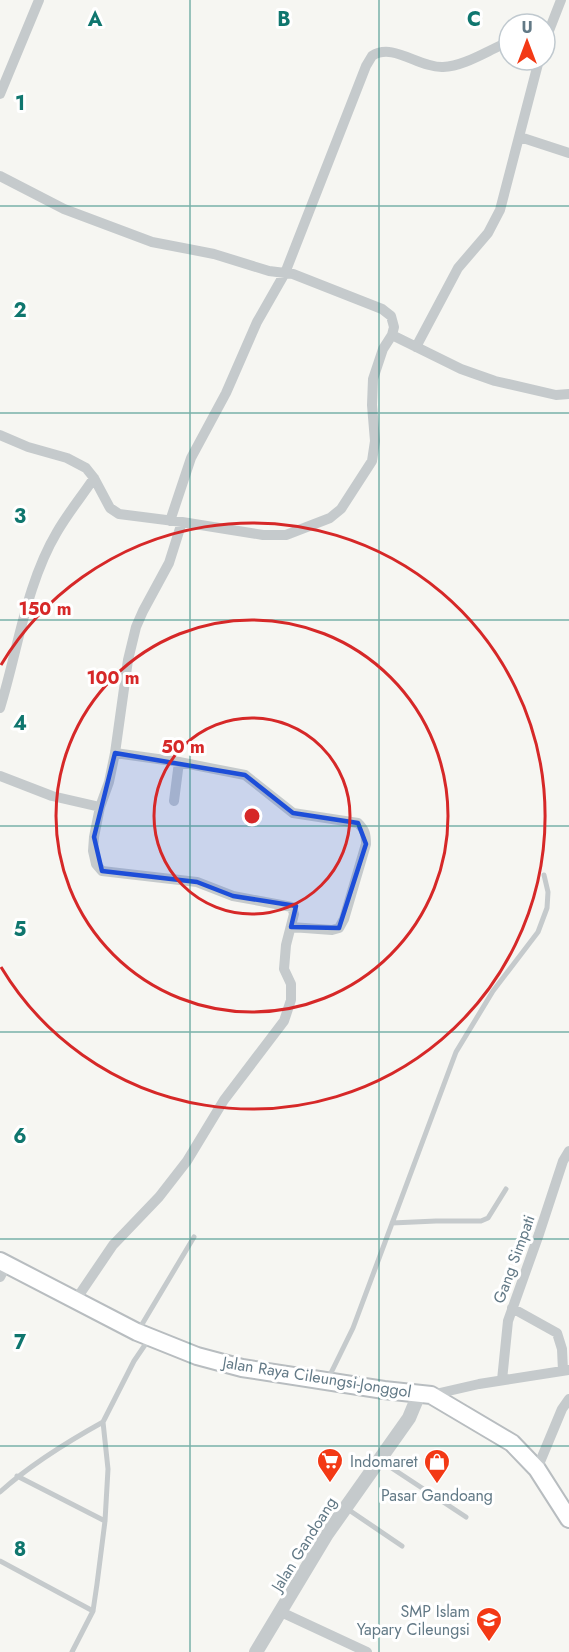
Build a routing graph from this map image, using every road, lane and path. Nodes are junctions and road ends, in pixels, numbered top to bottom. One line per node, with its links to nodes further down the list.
1 (39, 0): 4 (street)
2 (497, 47): 8 (street)
3 (536, 72): 5 (street)
4 (0, 94)
5 (520, 136): 6 (street); 10 (street)
6 (569, 153)
7 (0, 176): 8 (street)
8 (285, 273): 9 (street); 14 (street)
9 (392, 335): 10 (street); 15 (street)
10 (416, 347): 11 (street)
11 (569, 394)
12 (0, 435): 13 (street)
13 (94, 478): 14 (street); 16 (street)
14 (170, 520): 15 (street)
15 (182, 522): 17 (street)
16 (0, 708)
17 (115, 753): 18 (street); 21 (street)
18 (179, 762): 20 (street); 23 (street)
19 (0, 776): 21 (street)
20 (174, 801)
21 (100, 807): 23 (street)
22 (544, 875): 26 (lane)
23 (291, 927): 29 (street)
24 (569, 1151): 30 (street, Gang Simpati)
25 (506, 1190): 26 (lane)
26 (392, 1223): 34 (lane)
27 (194, 1237): 31 (lane)
28 (2, 1268): 29 (main road, Jalan Raya Cileungsi-Jonggol)
29 (75, 1301): 31 (main road, Jalan Raya Cileungsi-Jonggol)
30 (512, 1308): 32 (street); 33 (street, Gang Simpati)
31 (143, 1335): 34 (main road, Jalan Raya Cileungsi-Jonggol); 37 (lane)
32 (566, 1371): 33 (street)
33 (502, 1380): 35 (street)
34 (326, 1381): 35 (main road, Jalan Raya Cileungsi-Jonggol)
35 (425, 1394): 38 (street, Jalan Gandoang); 39 (main road, Jalan Raya Cileungsi-Jonggol)
36 (569, 1399): 39 (street)
37 (104, 1422): 40 (lane); 45 (lane)
38 (381, 1461): 42 (street, Jalan Gandoang); 43 (lane)
39 (537, 1469): 44 (main road, Jalan Raya Cileungsi-Jonggol)
40 (17, 1476): 41 (lane); 45 (lane)
41 (0, 1492)
42 (345, 1507): 46 (lane); 49 (street, Jalan Gandoang)
43 (466, 1517)
44 (569, 1519)
45 (105, 1521): 48 (lane)
46 (402, 1546)
47 (0, 1561): 48 (lane)
48 (93, 1611): 50 (lane)
49 (280, 1612): 51 (street, Jalan Gandoang); 52 (street)
50 (72, 1652)
51 (256, 1652)
52 (367, 1652)

